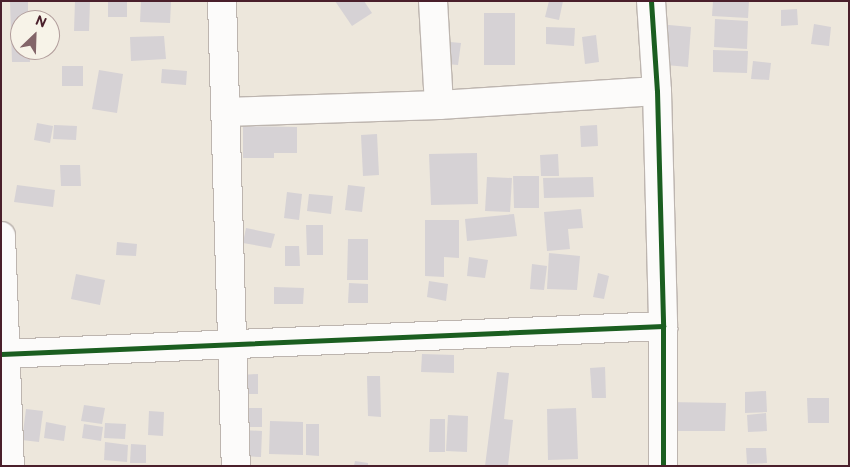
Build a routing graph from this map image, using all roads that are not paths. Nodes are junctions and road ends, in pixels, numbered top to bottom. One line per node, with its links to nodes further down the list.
1 (222, 1): 6 (street)
2 (433, 1): 5 (street)
3 (651, 1): 4 (street)
4 (657, 91): 5 (street); 8 (street)
5 (439, 106): 6 (street)
6 (225, 112): 9 (street)
7 (1, 236): 10 (street)
8 (663, 326): 9 (street); 13 (street)
9 (232, 344): 10 (street); 12 (street)
10 (3, 354): 11 (street)
11 (10, 466)
12 (236, 466)
13 (663, 466)

